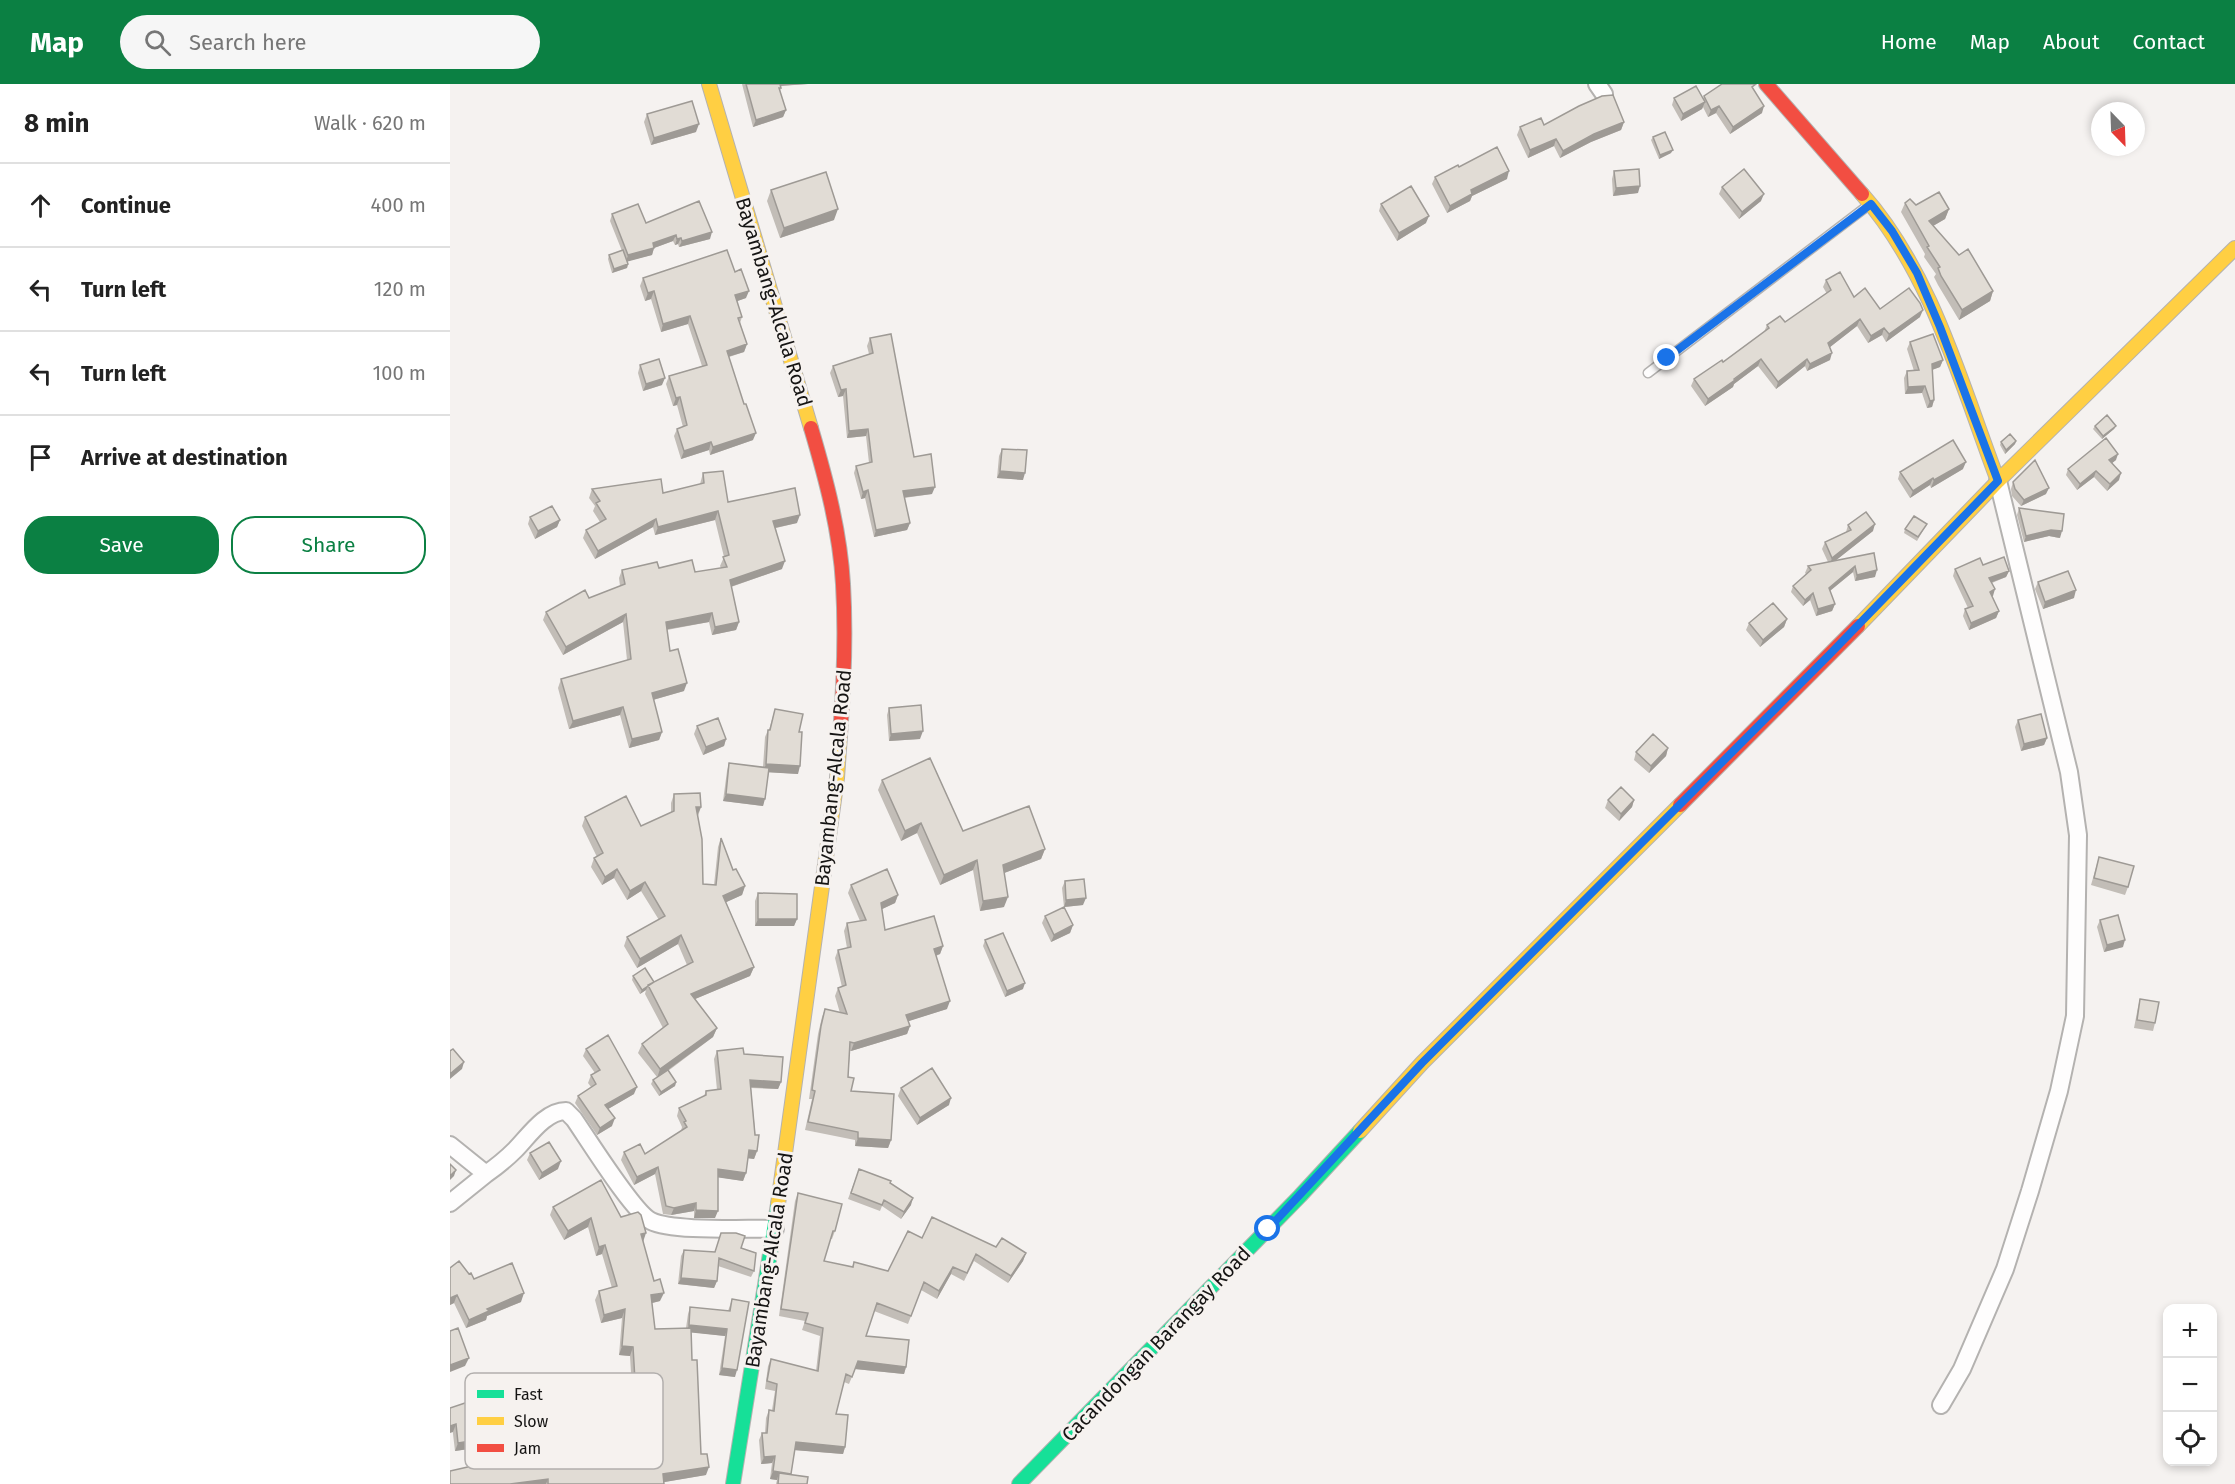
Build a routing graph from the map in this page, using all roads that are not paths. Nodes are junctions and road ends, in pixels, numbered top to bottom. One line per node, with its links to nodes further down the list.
1 (709, 84): 10 (street, Bayambang-Alcala Road)
2 (1766, 84): 3 (street)
3 (1871, 204): 5 (lane); 6 (street)
4 (2235, 248): 6 (street, Cacandongan Barangay Road)
5 (1648, 373)
6 (1998, 481): 11 (street); 13 (street, Cacandongan Barangay Road)
7 (450, 1144): 8 (street)
8 (486, 1174): 9 (street); 10 (street)
9 (450, 1203)
10 (775, 1229): 12 (street, Bayambang-Alcala Road)
11 (1941, 1405)
12 (733, 1484)
13 (1019, 1484)

